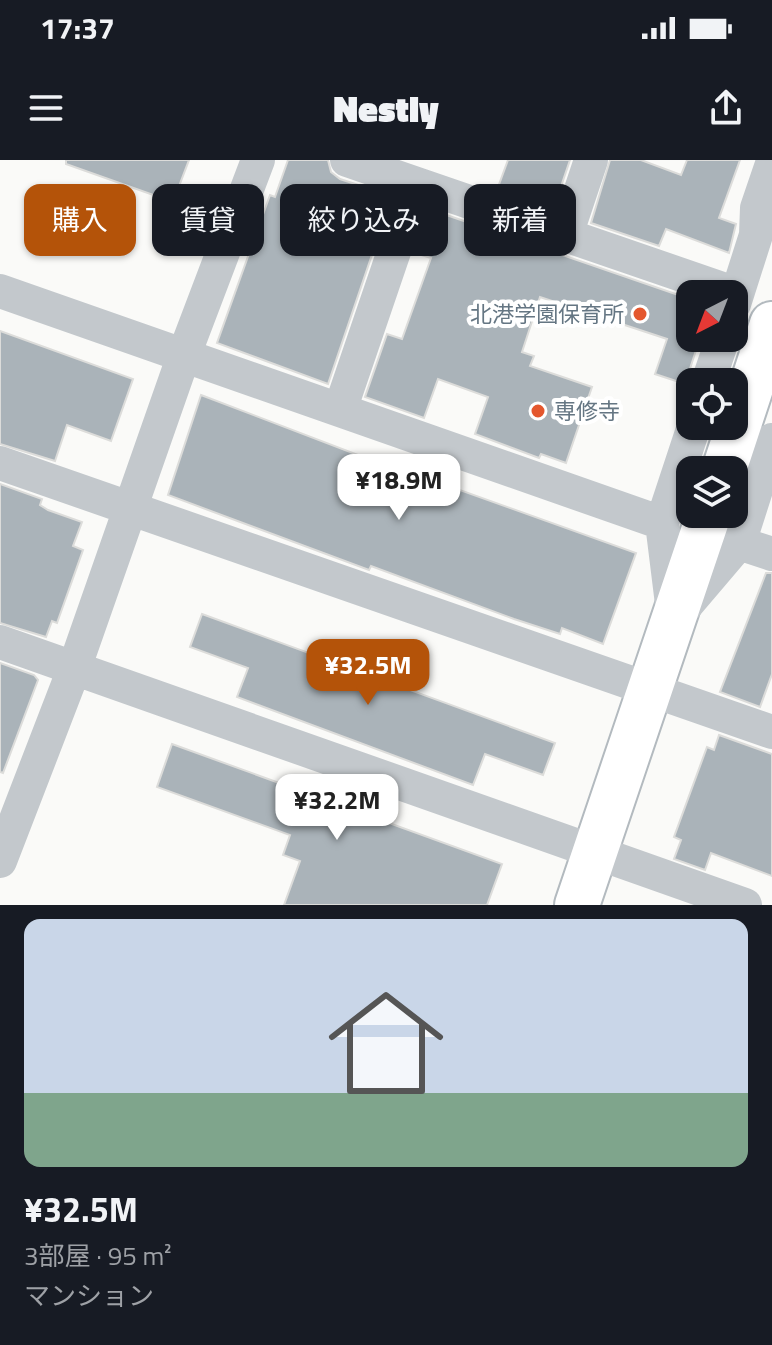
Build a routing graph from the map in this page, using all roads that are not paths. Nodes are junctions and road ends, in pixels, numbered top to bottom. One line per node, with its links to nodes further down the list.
1 (258, 160): 13 (street)
2 (591, 160): 6 (street)
3 (352, 161): 5 (street)
4 (772, 164): 10 (street)
5 (417, 184)
6 (576, 205)
7 (576, 239): 9 (street)
8 (392, 256): 14 (street)
9 (686, 280)
10 (742, 280)
11 (0, 291): 13 (street)
12 (772, 324): 17 (street)
13 (184, 355): 14 (street); 20 (street)
14 (340, 410): 21 (street)
15 (689, 440): 21 (street)
16 (772, 440): 19 (street)
17 (729, 456)
18 (0, 463): 20 (street)
19 (748, 484)
20 (130, 509): 26 (street); 27 (street)
21 (662, 523): 24 (street)
22 (724, 528): 23 (street); 24 (street)
23 (772, 554)
24 (674, 619): 27 (street)
25 (0, 642): 26 (street)
26 (74, 669): 29 (street); 30 (street)
27 (650, 691): 28 (street); 30 (street)
28 (772, 732)
29 (8, 817): 31 (street)
30 (594, 854): 32 (street); 33 (street)
31 (0, 861)
32 (577, 905)
33 (745, 905)

